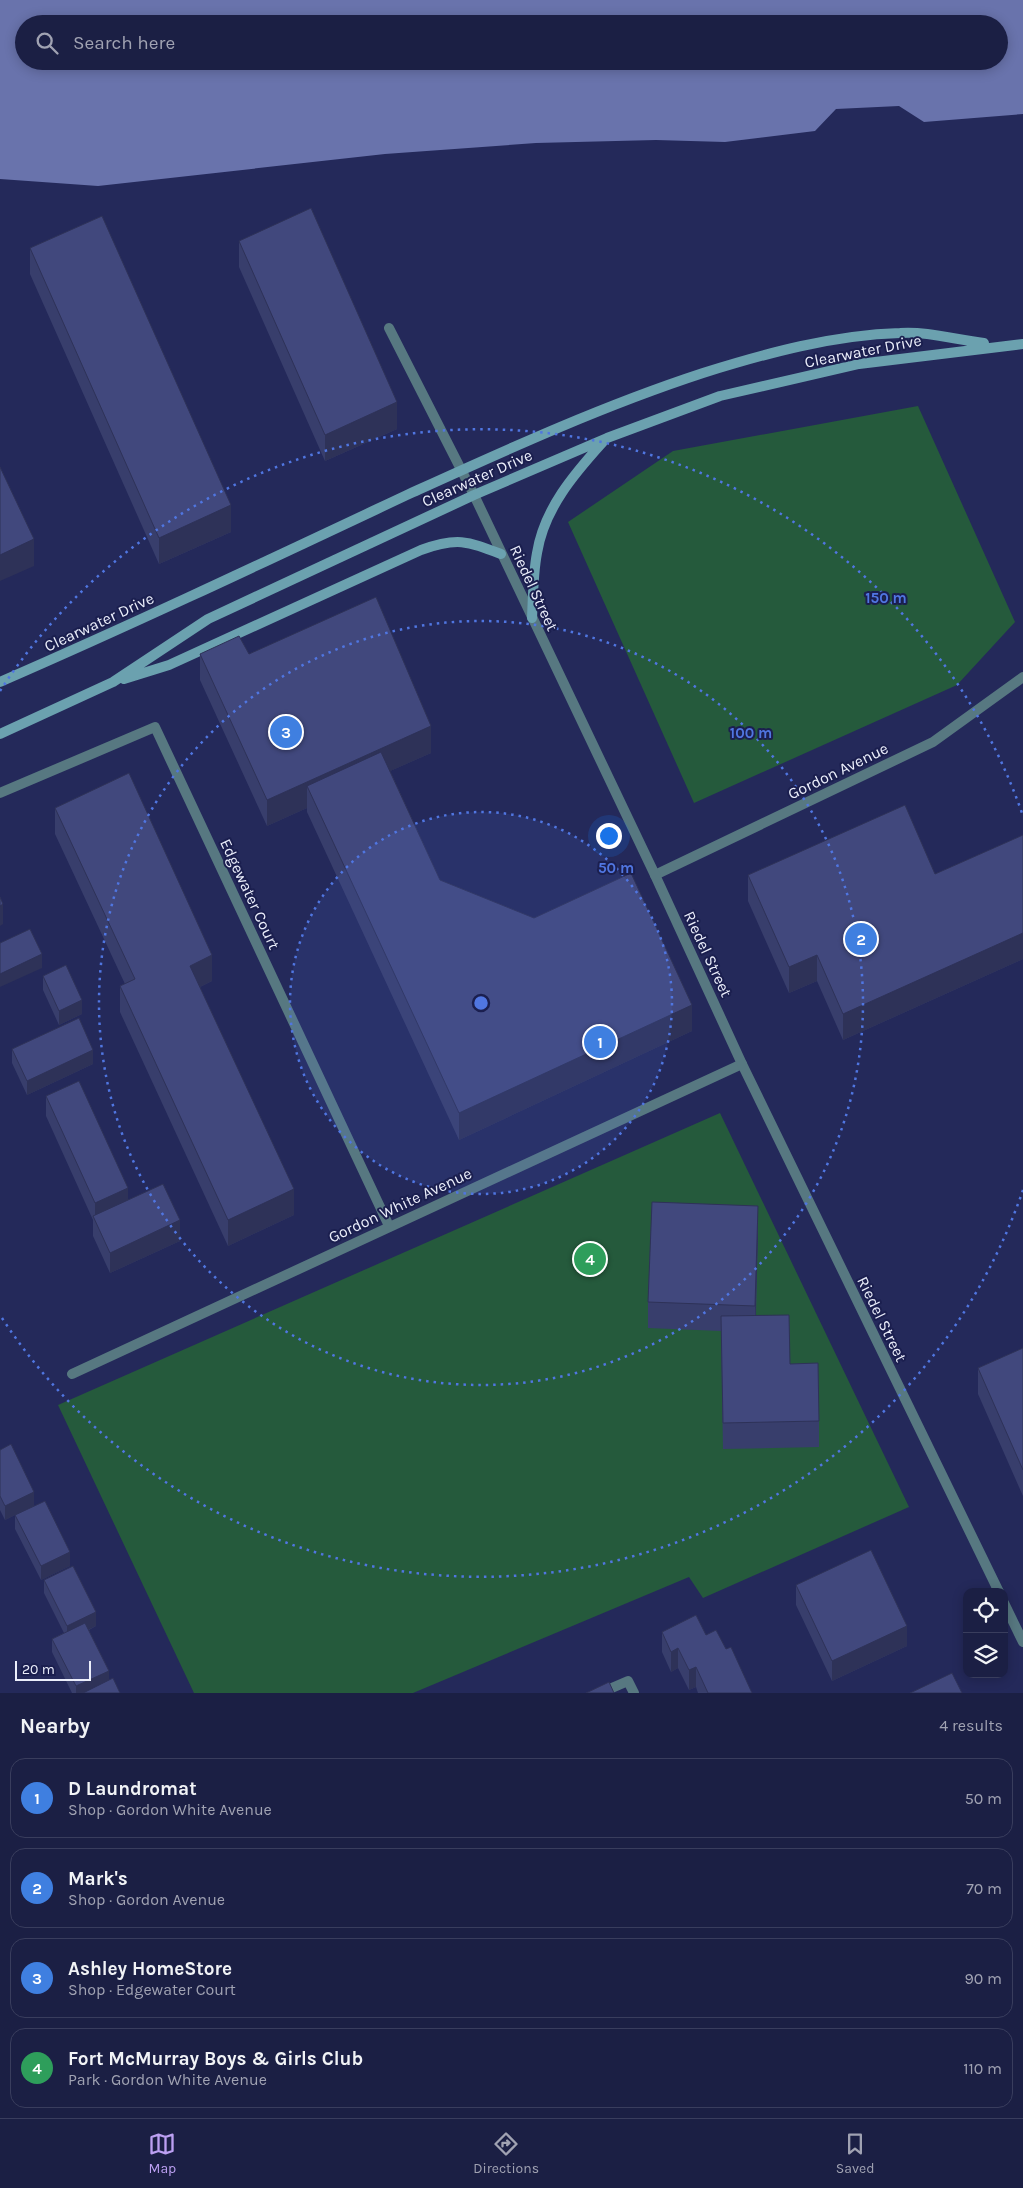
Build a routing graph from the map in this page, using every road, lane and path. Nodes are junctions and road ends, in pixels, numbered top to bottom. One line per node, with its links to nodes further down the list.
1 (389, 328): 5 (street, Riedel Street)
2 (1023, 344): 3 (main road, Clearwater Drive)
3 (1000, 345): 4 (main road, Clearwater Drive); 5 (main road, Clearwater Drive)
4 (607, 438): 6 (main road, Clearwater Drive); 8 (main road)
5 (460, 470): 6 (street, Riedel Street); 10 (main road, Clearwater Drive)
6 (474, 495): 7 (street, Riedel Street); 11 (main road, Clearwater Drive)
7 (501, 554): 8 (street, Riedel Street); 11 (main road)
8 (532, 618): 14 (street, Riedel Street)
9 (1023, 677): 14 (street, Gordon Avenue)
10 (0, 682)
11 (113, 682): 12 (main road, Clearwater Drive)
12 (0, 734)
13 (0, 793): 16 (street, Edgewater Court)
14 (655, 875): 15 (street, Riedel Street)
15 (742, 1064): 16 (street, Gordon White Avenue); 18 (street, Riedel Street)
16 (389, 1226): 17 (street, Gordon White Avenue)
17 (72, 1374)
18 (997, 1588)
19 (1008, 1611): 20 (street)
20 (1023, 1642)
21 (600, 1693): 22 (street)
22 (634, 1693)

